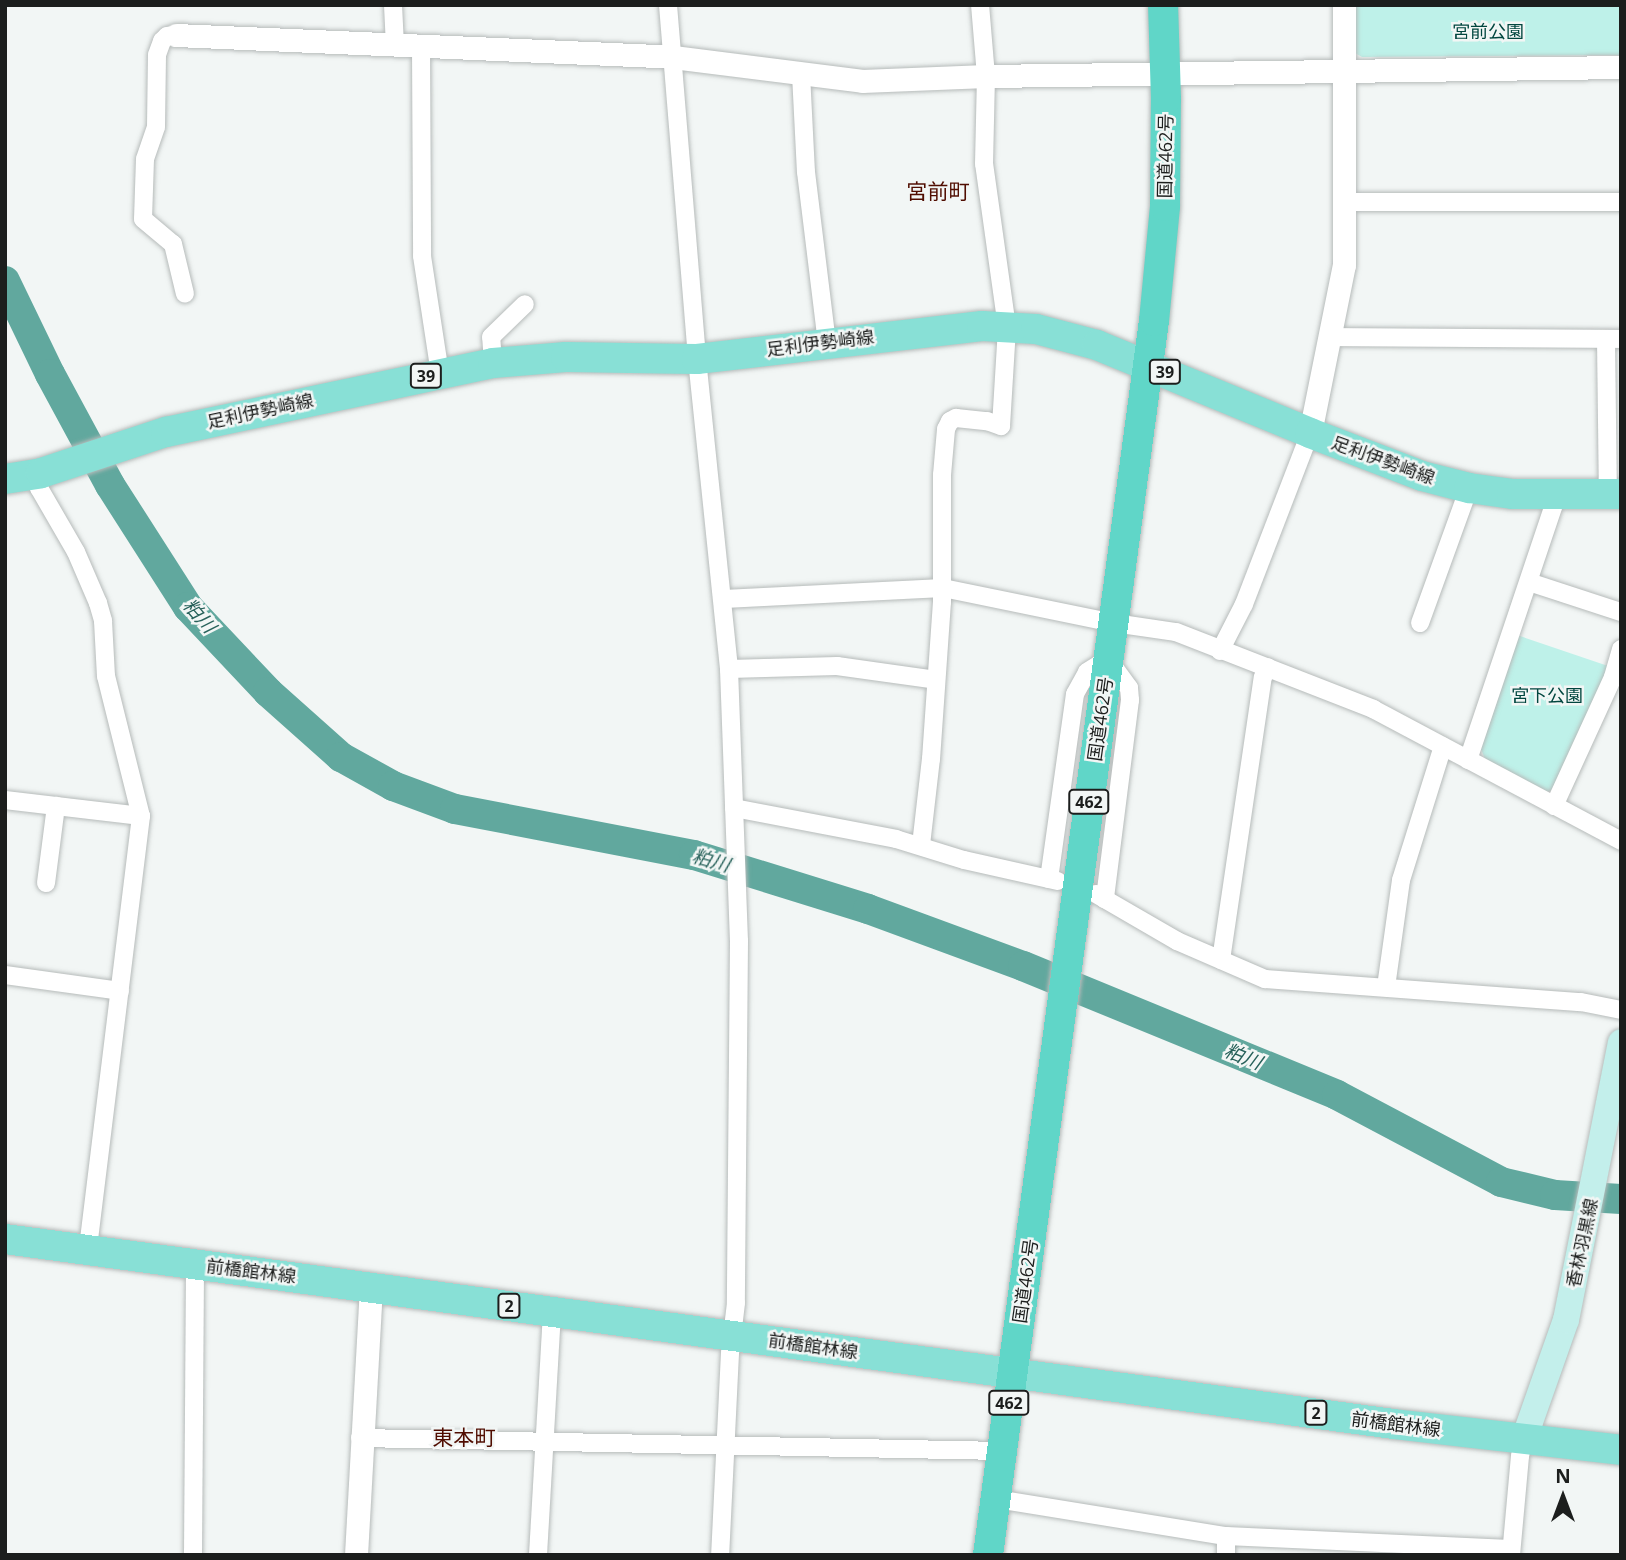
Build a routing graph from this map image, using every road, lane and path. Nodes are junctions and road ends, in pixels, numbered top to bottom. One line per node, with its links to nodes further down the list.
1 (393, 5): 7 (street)
2 (668, 5): 9 (street)
3 (981, 5): 14 (street)
4 (1163, 5): 13 (highway, 国道462号 / 462)
5 (1345, 5): 11 (street)
6 (176, 35): 7 (street); 17 (street)
7 (396, 46): 8 (street)
8 (421, 47): 9 (street); 26 (street)
9 (673, 57): 12 (street); 23 (street)
10 (1621, 67): 11 (street)
11 (1346, 71): 13 (street); 15 (street)
12 (801, 74): 14 (street); 22 (street)
13 (1166, 74): 14 (street); 25 (highway, 国道462号 / 462)
14 (986, 76): 19 (street)
15 (1346, 202): 16 (street); 20 (street)
16 (1621, 202)
17 (185, 295)
18 (525, 304): 24 (street)
19 (1007, 327): 22 (main road, 足利伊勢崎線 / 39); 25 (main road, 足利伊勢崎線 / 39); 34 (street)
20 (1331, 337): 21 (street); 27 (street)
21 (1613, 339): 31 (street)
22 (827, 342): 23 (main road, 足利伊勢崎線 / 39)
23 (697, 359): 24 (main road, 足利伊勢崎線 / 39); 35 (street)
24 (493, 363): 26 (main road, 足利伊勢崎線 / 39)
25 (1148, 365): 27 (main road, 足利伊勢崎線 / 39); 37 (highway, 国道462号 / 462)
26 (440, 373): 28 (main road, 足利伊勢崎線 / 39)
27 (1310, 433): 30 (main road, 足利伊勢崎線 / 39); 40 (street)
28 (38, 474): 29 (main road, 足利伊勢崎線 / 39); 51 (street)
29 (5, 479)
30 (1469, 488): 32 (main road, 足利伊勢崎線 / 39); 38 (street)
31 (1614, 494): 32 (main road, 足利伊勢崎線 / 39)
32 (1557, 496): 33 (street)
33 (1529, 582): 36 (street); 46 (street)
34 (943, 588): 35 (street); 37 (street); 44 (street)
35 (724, 599): 43 (street)
36 (1621, 612)
37 (1114, 623): 40 (street); 41 (highway, 国道462号 / 462)
38 (1420, 623)
39 (1621, 649): 49 (street)
40 (1220, 651): 42 (street)
41 (1108, 659): 53 (street); 55 (street); 67 (highway, 国道462号 / 462)
42 (1268, 667): 45 (street); 55 (street)
43 (729, 669): 44 (street); 50 (street)
44 (936, 680): 53 (street)
45 (1443, 746): 46 (street); 57 (street)
46 (1468, 760): 49 (street)
47 (5, 800): 48 (street)
48 (57, 806): 51 (street); 54 (street)
49 (1554, 806): 52 (street)
50 (734, 813): 53 (street); 66 (street)
51 (141, 816): 58 (street)
52 (1621, 841)
53 (921, 845)
54 (46, 884)
55 (1221, 960): 57 (street)
56 (5, 975): 58 (street)
57 (1386, 987): 59 (street)
58 (120, 990): 62 (street)
59 (1621, 1010)
60 (1621, 1042): 69 (main road, 香林羽黒線)
61 (5, 1239): 62 (main road, 前橋館林線 / 2)
62 (88, 1250): 63 (main road, 前橋館林線 / 2)
63 (195, 1264): 64 (main road, 前橋館林線 / 2); 77 (street)
64 (371, 1287): 65 (main road, 前橋館林線 / 2); 68 (street)
65 (552, 1311): 66 (main road, 前橋館林線 / 2); 70 (street)
66 (732, 1335): 67 (main road, 前橋館林線 / 2); 71 (street)
67 (1013, 1373): 69 (main road, 前橋館林線 / 2); 73 (highway, 国道462号 / 462)
68 (360, 1438): 70 (street); 78 (street)
69 (1524, 1439): 72 (main road, 前橋館林線 / 2); 76 (street)
70 (543, 1442): 71 (street); 79 (street)
71 (725, 1446): 73 (street); 80 (street)
72 (1621, 1450)
73 (1004, 1451): 74 (highway, 国道462号 / 462)
74 (997, 1499): 75 (street); 81 (highway, 国道462号 / 462)
75 (1226, 1536): 76 (street); 82 (street)
76 (1511, 1552)
77 (192, 1555)
78 (356, 1555)
79 (538, 1555)
80 (720, 1555)
81 (988, 1555)
82 (1226, 1555)

